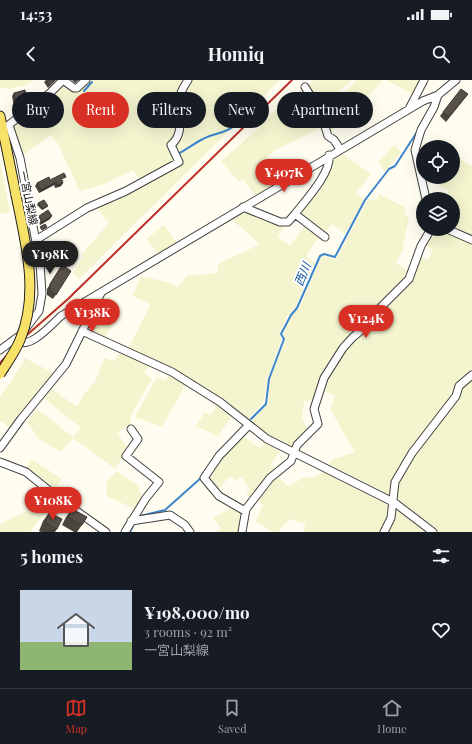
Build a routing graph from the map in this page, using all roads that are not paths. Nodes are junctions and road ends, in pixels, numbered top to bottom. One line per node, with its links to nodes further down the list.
1 (63, 80): 2 (street); 10 (street)
2 (86, 80)
3 (188, 80): 19 (street)
4 (424, 80): 8 (street)
5 (456, 80): 7 (street)
6 (305, 87): 11 (street)
7 (438, 95): 8 (street); 13 (street)
8 (409, 109): 11 (street)
9 (0, 116): 10 (main road, 一宮山梨線)
10 (6, 127): 19 (street); 25 (main road, 一宮山梨線, bridge)
11 (340, 149): 12 (street)
12 (329, 155): 14 (street); 15 (street)
13 (425, 192)
14 (243, 207): 15 (street); 21 (street)
15 (295, 214): 18 (street)
16 (460, 235): 20 (street)
17 (427, 236): 30 (street)
18 (325, 237)
19 (36, 240): 23 (street)
20 (472, 240)
21 (101, 293): 22 (street); 23 (street)
22 (82, 331): 27 (street); 29 (street)
23 (21, 334): 24 (street)
24 (0, 350)
25 (0, 374)
26 (472, 374): 32 (street)
27 (249, 425): 30 (street); 33 (street)
28 (131, 429): 34 (street)
29 (0, 448)
30 (294, 454): 32 (street); 33 (street)
31 (0, 462): 35 (street)
32 (392, 502): 39 (street); 40 (street)
33 (245, 511): 38 (street)
34 (131, 521): 36 (street); 37 (street)
35 (106, 532)
36 (125, 532)
37 (190, 532)
38 (242, 532)
39 (384, 532)
40 (433, 532)

